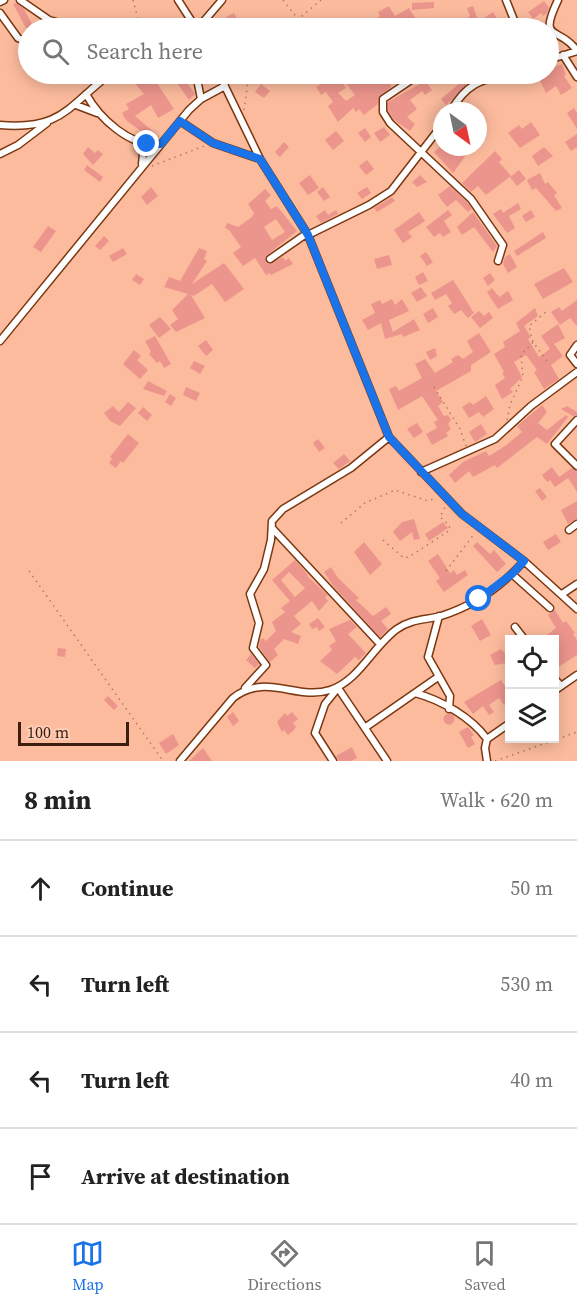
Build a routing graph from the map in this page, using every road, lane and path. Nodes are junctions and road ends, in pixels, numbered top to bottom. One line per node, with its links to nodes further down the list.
1 (20, 0): 10 (street)
2 (133, 0): 11 (path)
3 (178, 0): 12 (street)
4 (222, 0): 13 (street)
5 (283, 0): 14 (path)
6 (321, 0): 15 (path)
7 (506, 0): 16 (street)
8 (558, 0): 17 (street)
9 (0, 13): 19 (street)
10 (45, 18)
11 (139, 18)
12 (190, 18)
13 (205, 18)
14 (297, 18)
15 (299, 18)
16 (513, 18)
17 (549, 18)
18 (559, 37): 20 (street)
19 (18, 38)
20 (577, 51): 21 (street)
21 (562, 55): 22 (street); 23 (street)
22 (559, 56)
23 (577, 77)
24 (91, 84): 31 (path)
25 (97, 84): 31 (street)
26 (198, 84): 33 (street)
27 (248, 84): 37 (path)
28 (404, 84): 45 (street)
29 (473, 84): 34 (street)
30 (225, 86): 33 (street); 37 (street)
31 (93, 87): 32 (street)
32 (86, 94): 35 (street); 36 (street)
33 (201, 99): 38 (street)
34 (456, 102)
35 (76, 105): 36 (street); 39 (street)
36 (98, 113): 42 (street)
37 (243, 120): 47 (street)
38 (180, 121): 43 (street); 44 (street)
39 (47, 122): 40 (street); 46 (street)
40 (0, 125)
41 (433, 138): 45 (street)
42 (138, 142): 44 (street); 48 (street)
43 (213, 143): 47 (street); 48 (path)
44 (161, 144): 48 (street)
45 (422, 153): 49 (street); 51 (street)
46 (0, 154)
47 (260, 159): 49 (street)
48 (141, 168): 53 (street)
49 (307, 235): 50 (street); 62 (street)
50 (270, 259)
51 (498, 261)
52 (547, 311): 54 (path)
53 (0, 341)
54 (533, 342): 56 (path); 61 (path)
55 (577, 345): 57 (street)
56 (547, 361)
57 (577, 364)
58 (577, 372): 61 (street)
59 (434, 387): 63 (path)
60 (577, 420): 64 (street)
61 (509, 426): 63 (street)
62 (389, 437): 65 (street); 70 (street)
63 (468, 452): 65 (street)
64 (577, 466)
65 (422, 472): 66 (street)
66 (441, 494): 67 (street); 68 (path)
67 (449, 501): 71 (street); 73 (path)
68 (341, 523)
69 (577, 524): 72 (street)
70 (271, 527): 85 (street); 92 (street)
71 (480, 528): 74 (street); 76 (path)
72 (569, 530)
73 (383, 540)
74 (524, 561): 77 (street); 79 (street)
75 (29, 571): 99 (path)
76 (446, 571)
77 (512, 574): 80 (street); 82 (street)
78 (577, 584): 79 (street)
79 (562, 594): 81 (street)
80 (550, 608)
81 (577, 609)
82 (439, 616): 85 (street); 87 (street)
83 (515, 627): 84 (street)
84 (522, 635)
85 (380, 644): 90 (street)
86 (577, 675): 89 (street)
87 (438, 677): 93 (street); 94 (street)
88 (559, 683): 89 (street)
89 (561, 686): 91 (street)
90 (339, 687): 92 (street); 96 (street); 101 (street)
91 (557, 689)
92 (242, 692): 100 (street)
93 (415, 693): 94 (street); 96 (street)
94 (449, 709): 98 (street)
95 (505, 726): 98 (street)
96 (366, 727): 102 (street)
97 (577, 732): 104 (path)
98 (487, 739): 103 (street)
99 (163, 761)
100 (180, 761)
101 (333, 761)
102 (387, 761)
103 (487, 761)
104 (495, 761)

